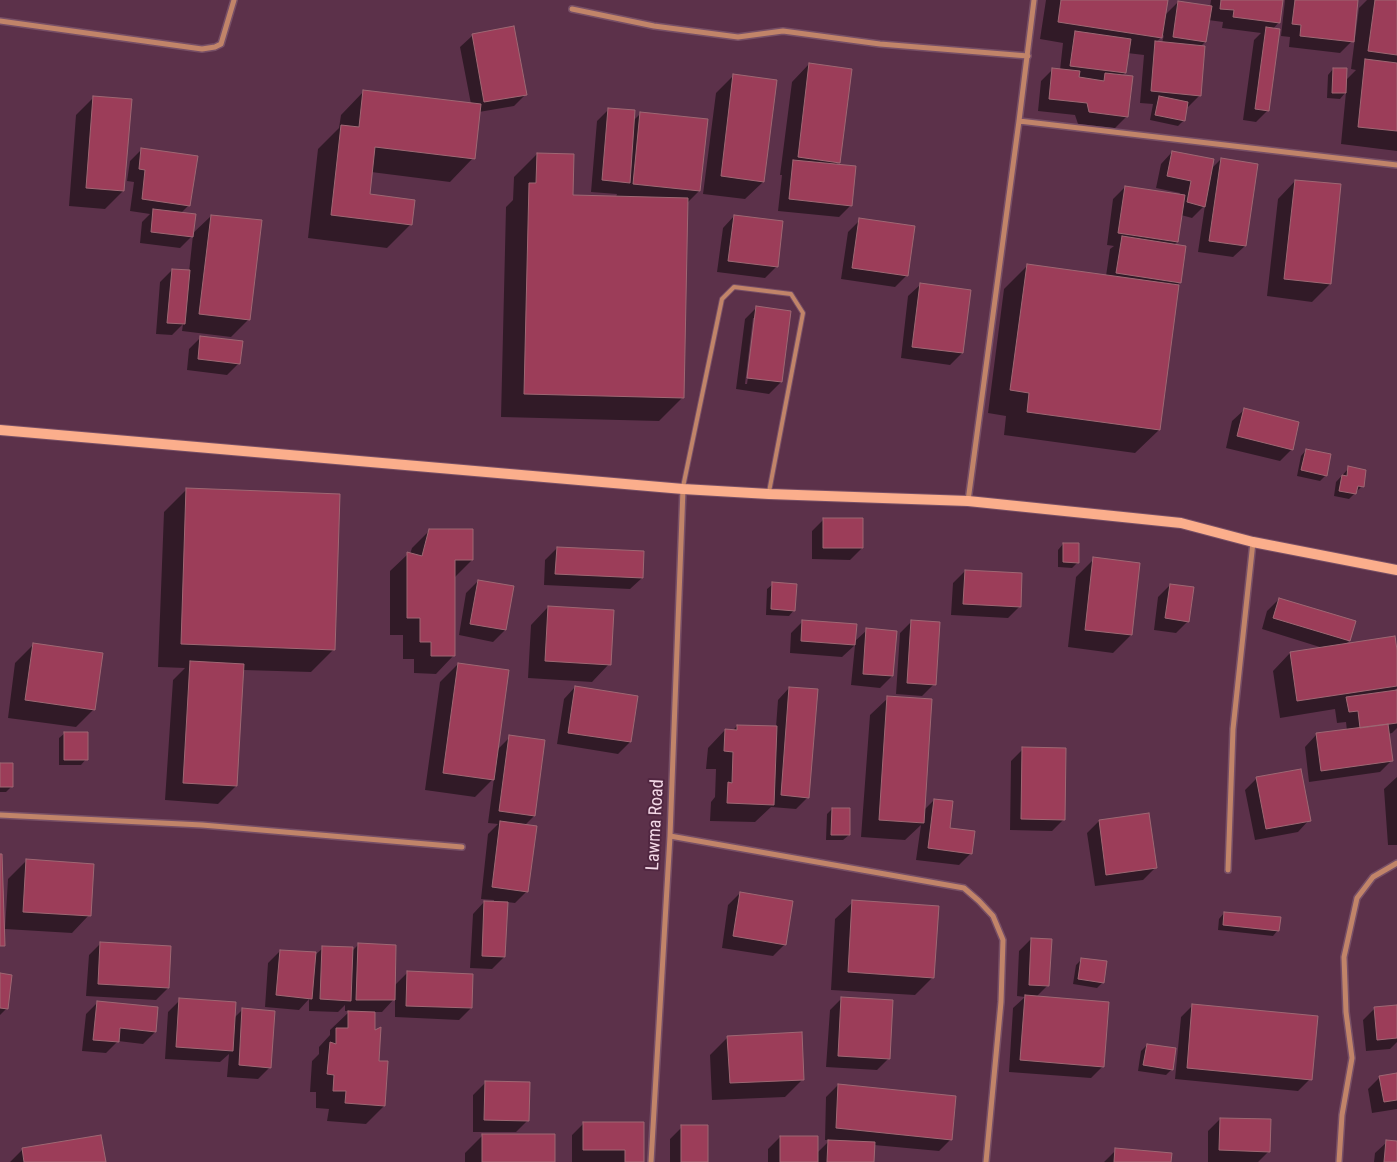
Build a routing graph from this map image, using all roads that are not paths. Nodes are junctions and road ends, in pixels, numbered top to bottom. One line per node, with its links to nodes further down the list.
1 (234, 0): 4 (street)
2 (1034, 0): 5 (street)
3 (572, 9): 5 (street)
4 (0, 21)
5 (1028, 56): 6 (street)
6 (1020, 121): 7 (street); 11 (street)
7 (1397, 165)
8 (0, 430): 9 (main road)
9 (683, 489): 10 (main road); 10 (lane); 15 (street, Lawma Road)
10 (768, 494): 11 (main road)
11 (968, 501): 12 (main road)
12 (1253, 542): 13 (main road); 18 (street)
13 (1397, 570)
14 (0, 815): 16 (street)
15 (670, 836): 19 (street, Lawma Road); 20 (street)
16 (462, 847)
17 (1397, 863): 21 (street)
18 (1228, 870)
19 (651, 1162)
20 (986, 1162)
21 (1339, 1162)

